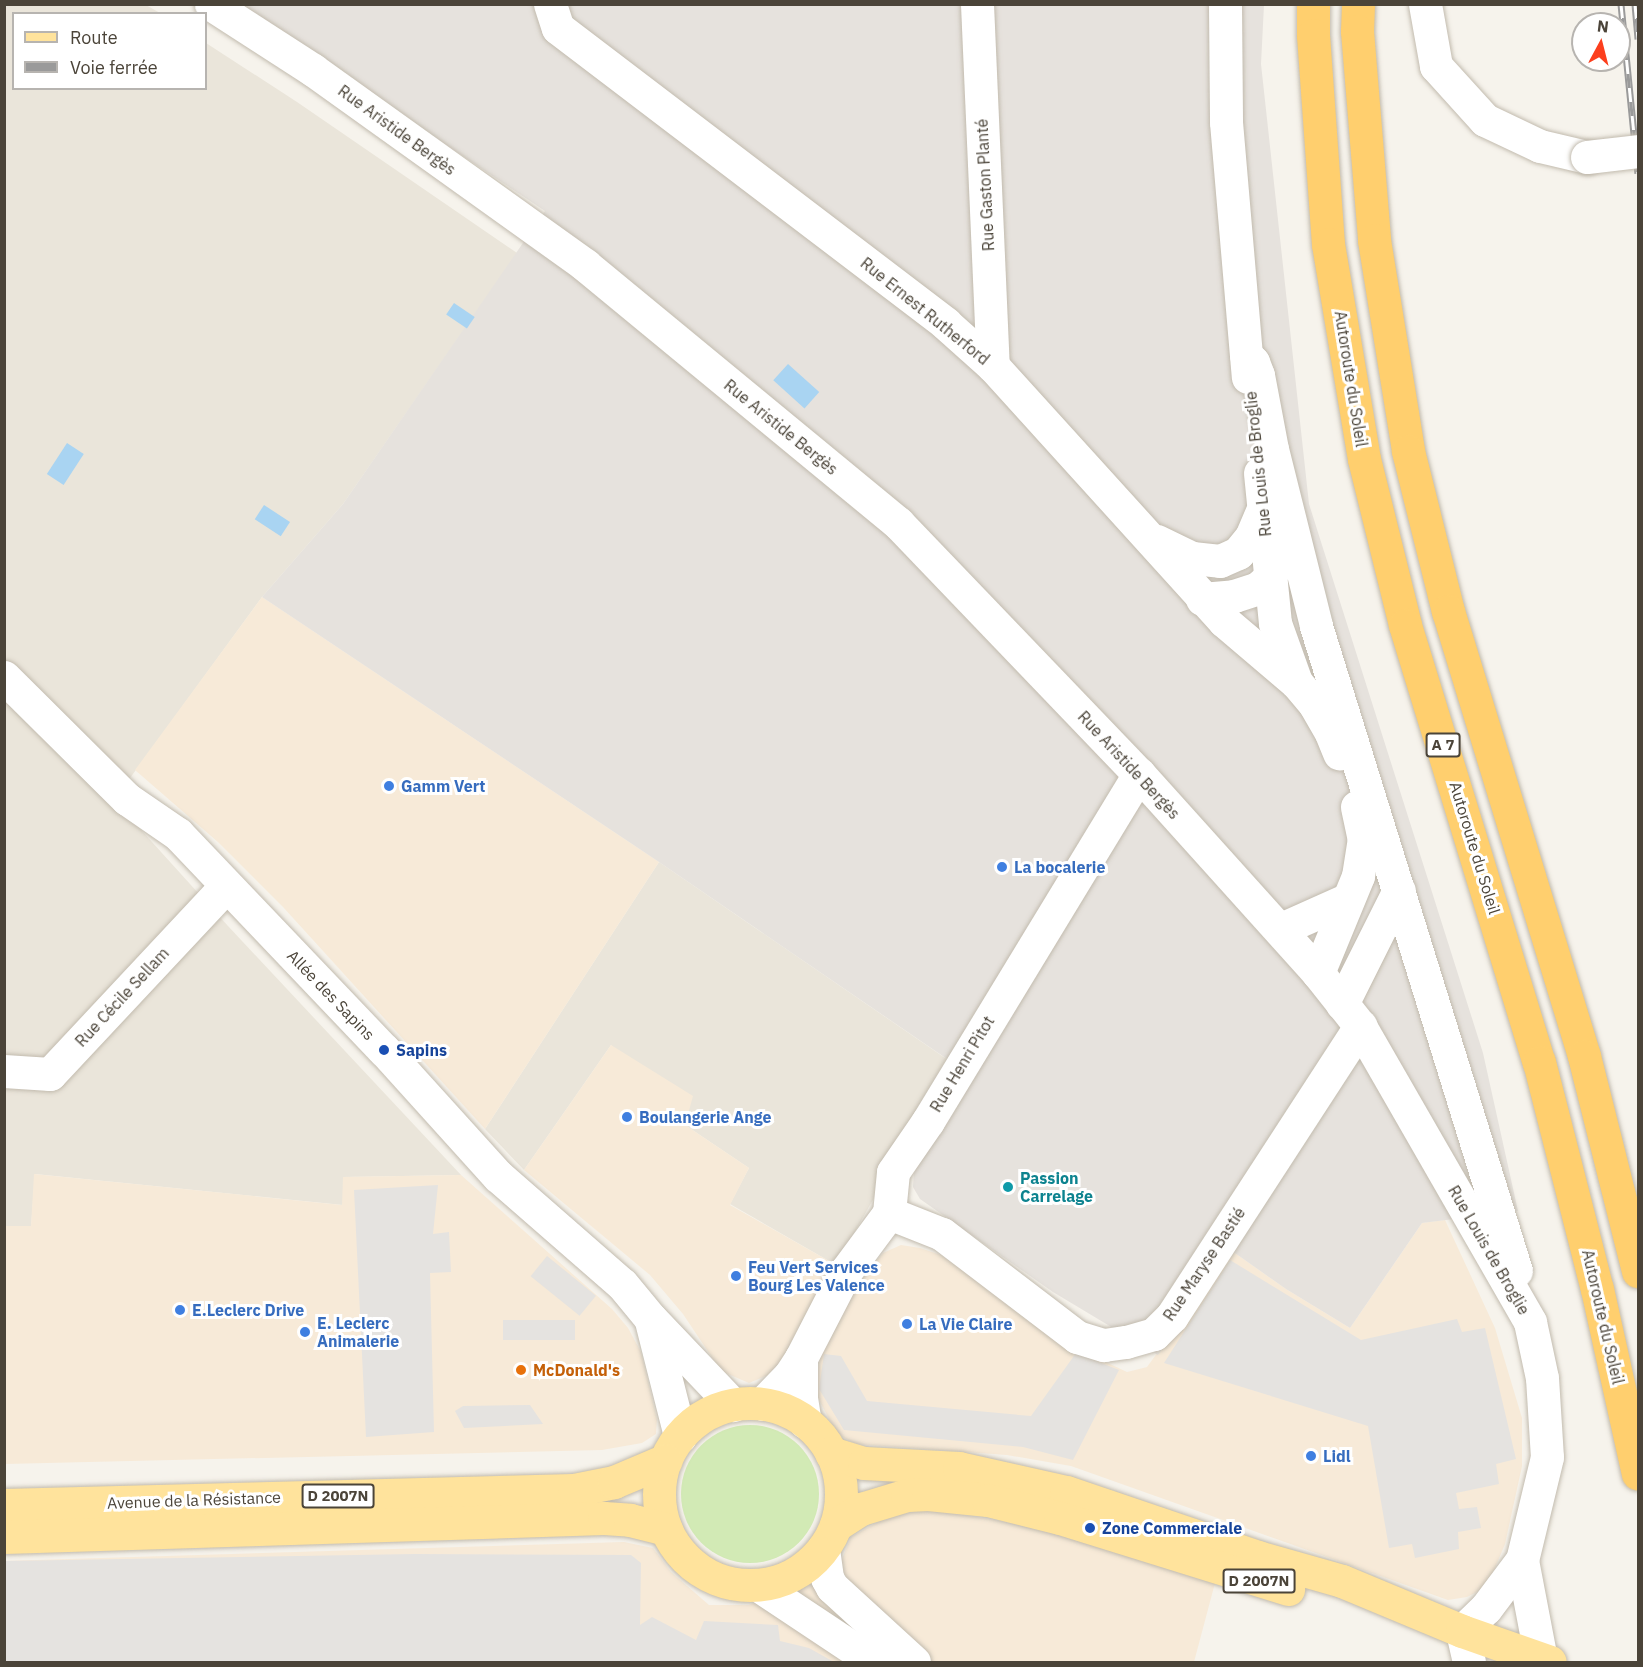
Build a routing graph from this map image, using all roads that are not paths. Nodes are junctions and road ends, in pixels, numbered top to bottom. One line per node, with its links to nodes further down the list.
1 (211, 4): 20 (street, Rue Aristide Bergès)
2 (549, 4): 10 (street, Rue Ernest Rutherford)
3 (977, 4): 10 (street, Rue Gaston Planté)
4 (1225, 4): 9 (street, Rue Louis de Broglie)
5 (1313, 4): 37 (highway, Autoroute du Soleil / A 7)
6 (1358, 4): 29 (highway, A 7)
7 (1425, 4): 8 (street, bridge)
8 (1638, 151)
9 (1246, 355): 11 (street, Rue Louis de Broglie); 12 (street)
10 (993, 366): 13 (street, Rue Ernest Rutherford)
11 (1265, 505): 14 (street); 15 (street, Rue Louis de Broglie)
12 (1292, 530): 15 (street); 17 (street)
13 (1141, 532): 14 (street); 16 (street, Rue Ernest Rutherford)
14 (1220, 561): 15 (street)
15 (1269, 578): 16 (street); 17 (street); 19 (street, Rue Louis de Broglie)
16 (1202, 598): 19 (street, Rue Ernest Rutherford)
17 (1316, 626): 22 (street)
18 (4, 677): 21 (street, Allée des Sapins)
19 (1296, 682): 23 (street, Rue Louis de Broglie)
20 (1139, 774): 24 (street, Rue Aristide Bergès); 28 (street, Rue Henri Pitot)
21 (226, 886): 27 (street, Rue Cécile Sellam); 30 (street, Allée des Sapins)
22 (1399, 890): 26 (street, Rue Maryse Bastié); 31 (street)
23 (1346, 900): 24 (street); 25 (street, Rue Louis de Broglie)
24 (1281, 929): 25 (street, Rue Louis de Broglie)
25 (1318, 973): 26 (street, Rue Louis de Broglie)
26 (1351, 1015): 28 (street, Rue Maryse Bastié); 31 (street, Rue Louis de Broglie)
27 (4, 1071)
28 (889, 1212): 32 (street)
29 (1638, 1270)
30 (651, 1319): 33 (street, Allée des Sapins); 35 (street, Allée des Sapins)
31 (1530, 1322): 42 (street, Rue Louis de Broglie)
32 (801, 1358): 33 (street); 34 (street)
33 (747, 1404): 34 (main road); 35 (main road)
34 (805, 1422): 36 (main road)
35 (673, 1448): 38 (main road, Avenue de la Résistance / D 2007N); 39 (main road)
36 (831, 1453): 41 (main road); 44 (main road, D 2007N)
37 (1638, 1474)
38 (4, 1505)
39 (666, 1529): 40 (main road, Avenue de la Résistance / D 2007N); 43 (main road)
40 (4, 1537)
41 (829, 1537): 43 (main road); 44 (main road, D 2007N); 47 (street)
42 (1522, 1560): 44 (street, Rue Louis de Broglie); 45 (street, Rue Louis de Broglie)
43 (758, 1584): 46 (street)
44 (1465, 1647): 45 (main road, D 2007N)
45 (1534, 1660)
46 (874, 1662)
47 (914, 1662)

